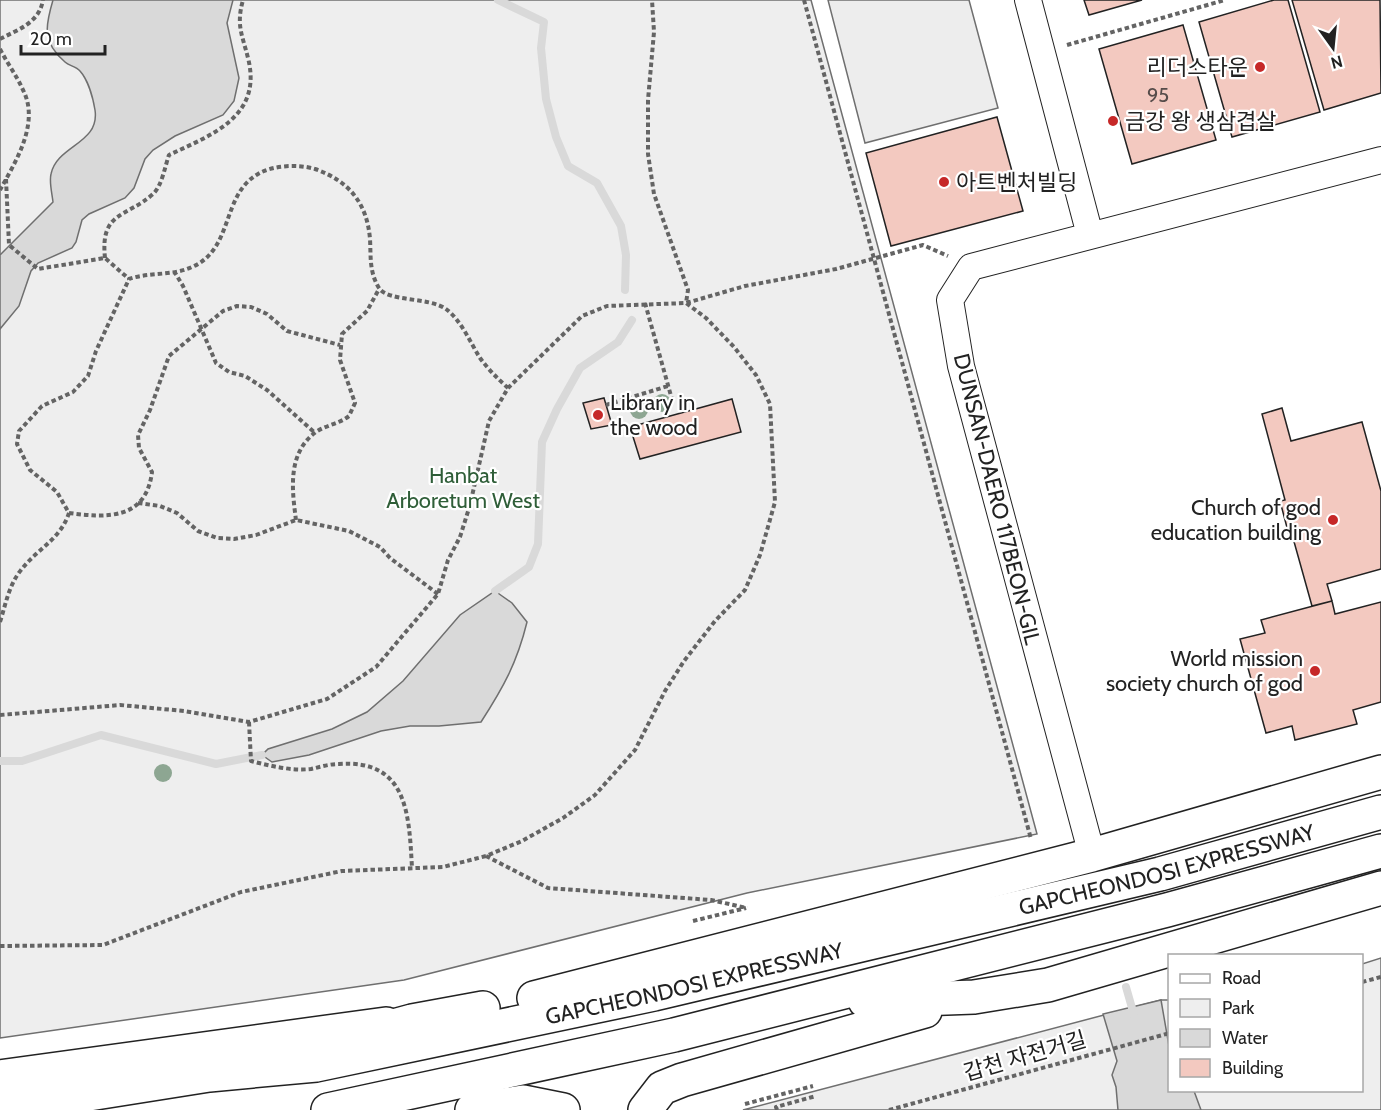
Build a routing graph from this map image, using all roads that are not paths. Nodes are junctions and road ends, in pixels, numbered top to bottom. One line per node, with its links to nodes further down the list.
1 (1028, 0): 3 (street)
2 (1381, 160): 3 (street)
3 (1090, 235): 7 (street, DUNSAN-DAERO 117BEON-GIL)
4 (1381, 772): 7 (main road)
5 (1381, 812): 9 (main road, GAPCHEONDOSI EXPRESSWAY)
6 (1381, 851): 12 (main road, GAPCHEONDOSI EXPRESSWAY)
7 (1092, 855): 10 (main road)
8 (1381, 888): 11 (main road)
9 (654, 994): 10 (main road); 14 (main road, GAPCHEONDOSI EXPRESSWAY)
10 (534, 998): 13 (main road)
11 (974, 998): 12 (main road); 20 (main road)
12 (804, 1003): 17 (main road, GAPCHEONDOSI EXPRESSWAY)
13 (412, 1021): 14 (main road); 15 (main road)
14 (209, 1076): 16 (main road, GAPCHEONDOSI EXPRESSWAY)
15 (0, 1077)
16 (0, 1108)
17 (328, 1110)
18 (472, 1110): 19 (main road)
19 (563, 1110)
20 (645, 1110)

